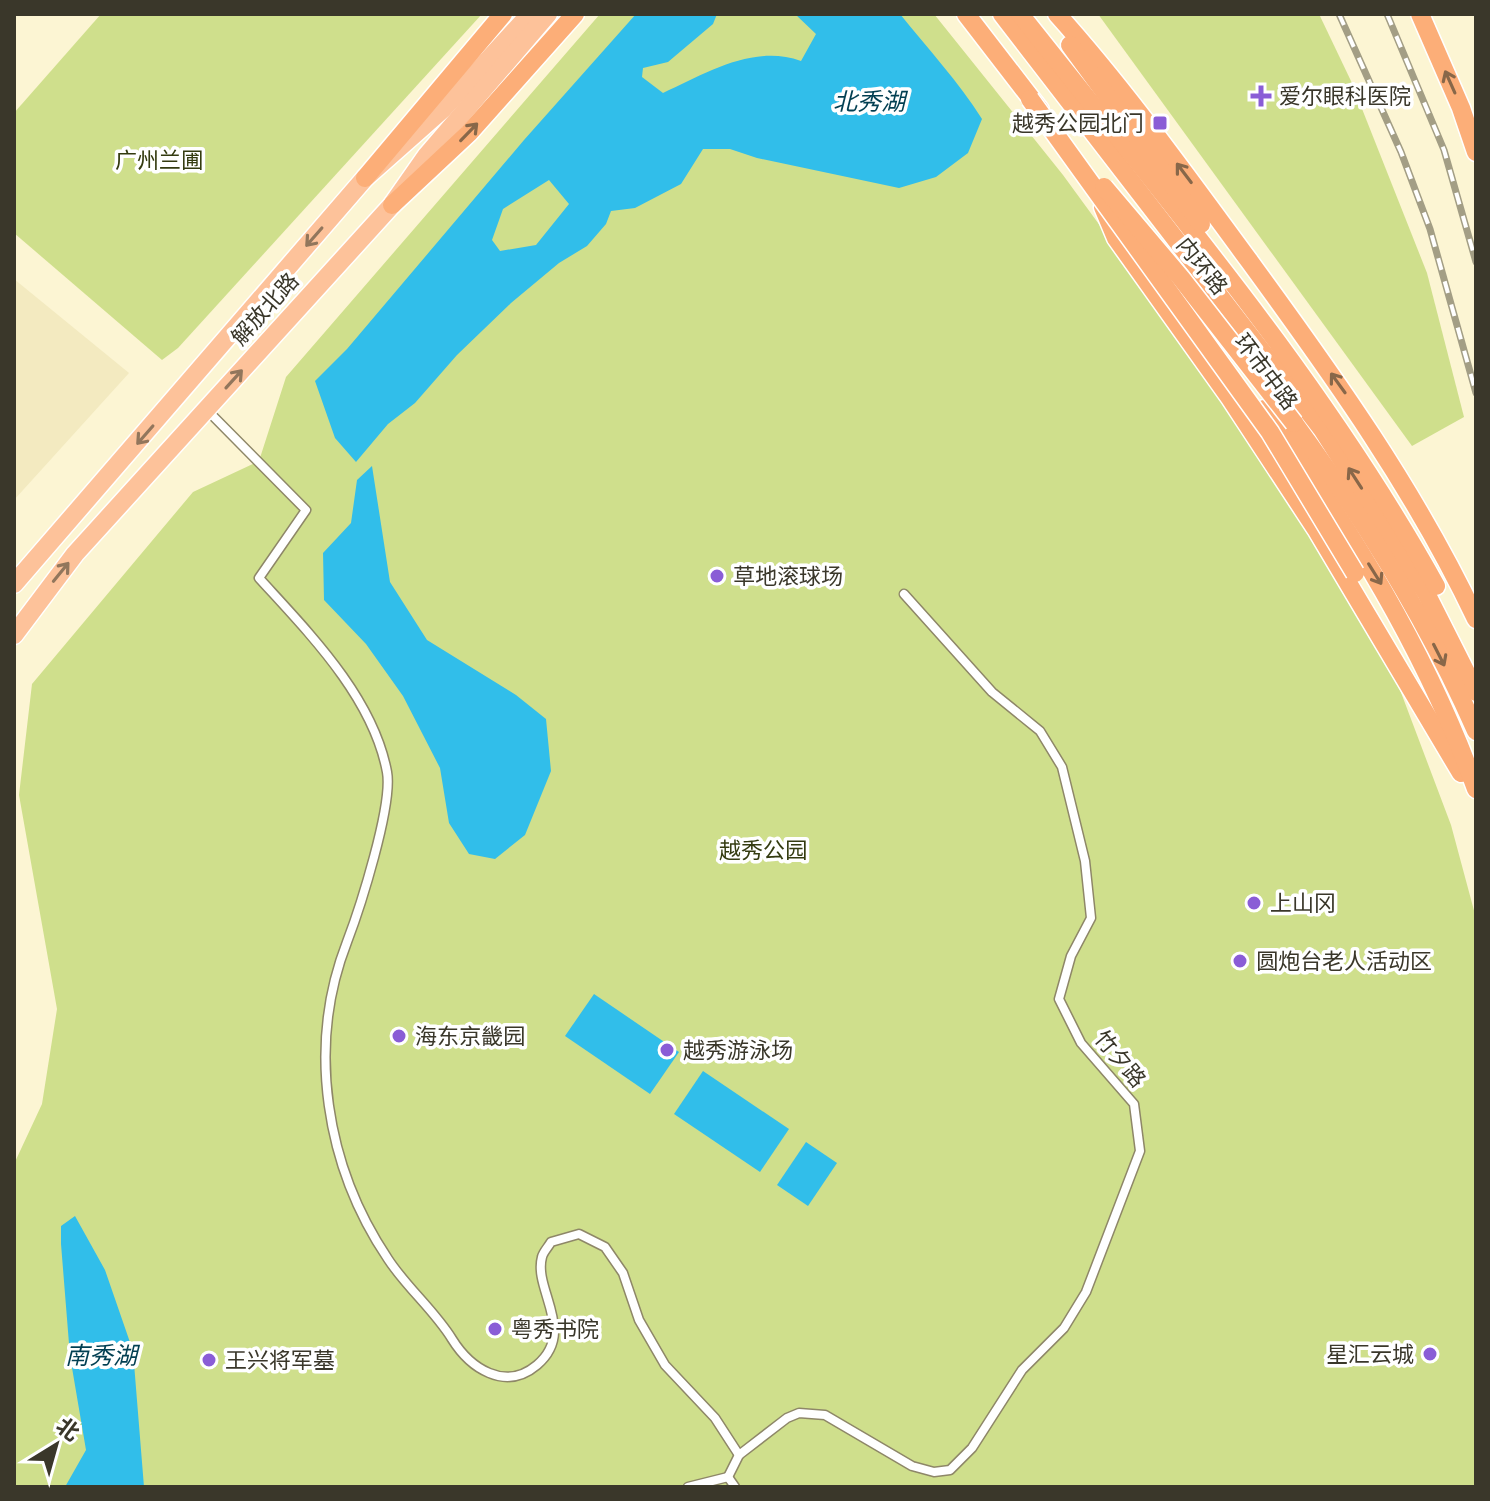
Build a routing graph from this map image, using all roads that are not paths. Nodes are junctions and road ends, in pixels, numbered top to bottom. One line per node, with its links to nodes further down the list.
1 (503, 14): 14 (highway)
2 (530, 14): 14 (main road, 解放北路)
3 (548, 14): 15 (main road, 解放北路)
4 (575, 14): 15 (highway, one-way to 4)
5 (964, 14): 11 (highway, 内环路); 13 (highway, 环市中路)
6 (1002, 14): 23 (highway, one-way to 6)
7 (1020, 14): 16 (highway, 内环路)
8 (1046, 14): 16 (highway)
9 (1057, 14): 20 (highway, one-way to 9)
10 (1420, 14): 12 (highway, one-way to 10)
11 (1030, 99): 24 (highway, 内环路, one-way to 24, bridge); 25 (highway, bridge)
12 (1476, 152)
13 (1090, 175): 25 (highway); 25 (highway, 环市中路, one-way to 25)
14 (365, 178): 18 (main road, 解放北路, one-way to 18)
15 (392, 205): 17 (main road, 解放北路, one-way to 15)
16 (1320, 398): 22 (highway, 内环路)
17 (206, 410): 21 (main road, 解放北路, one-way to 17); 26 (street)
18 (14, 584)
19 (904, 594): 26 (street, 竹夕路)
20 (1476, 619)
21 (14, 635)
22 (1476, 668)
23 (1476, 692)
24 (1476, 731)
25 (1476, 794)
26 (739, 1455): 27 (street)
27 (728, 1477): 28 (street); 29 (street)
28 (688, 1487)
29 (735, 1487)

